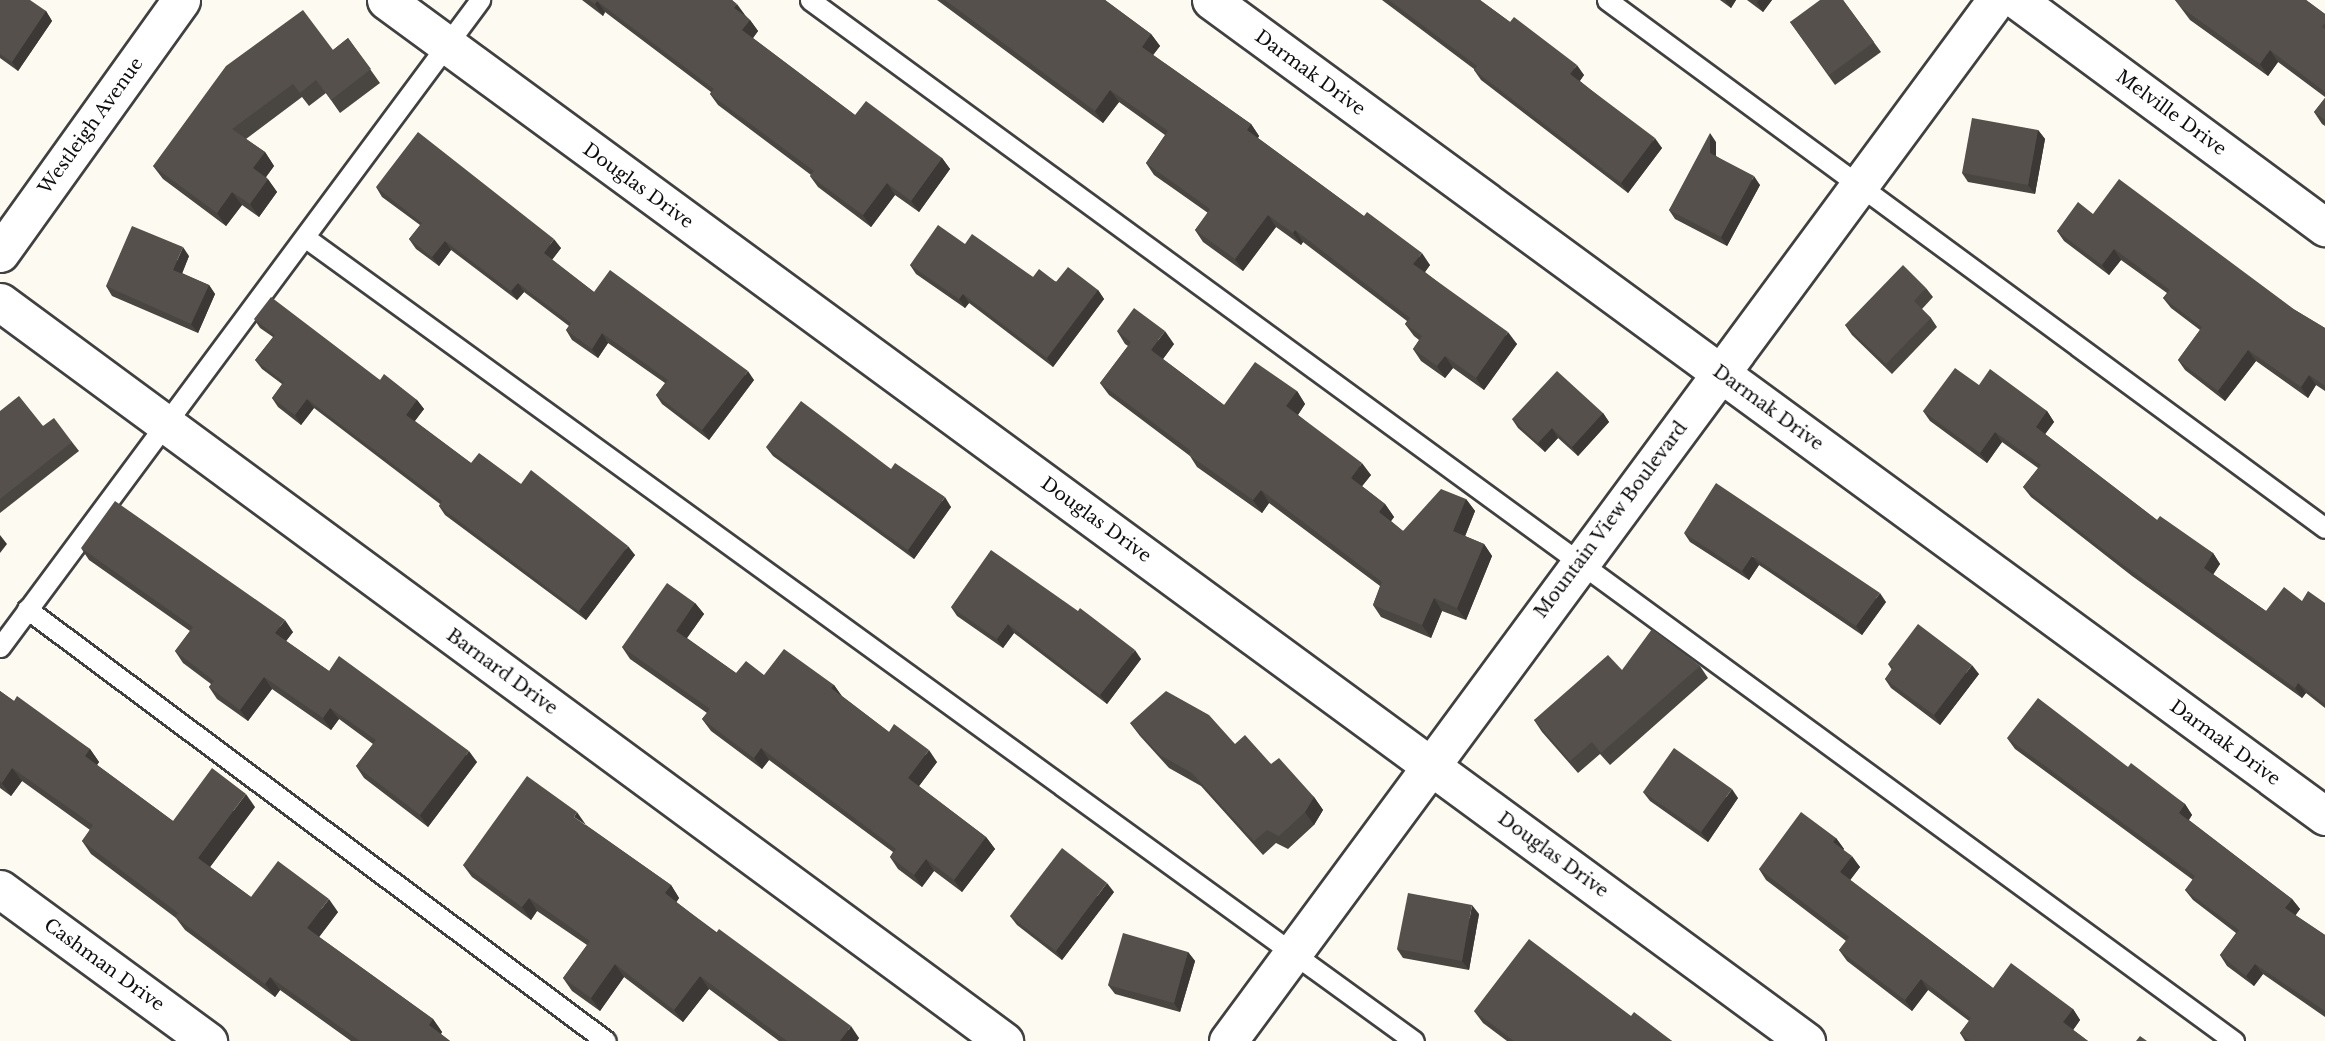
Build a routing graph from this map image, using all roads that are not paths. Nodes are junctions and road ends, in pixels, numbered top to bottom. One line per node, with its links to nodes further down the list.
1 (181, 0): 13 (street, Westleigh Avenue)
2 (386, 0): 9 (street, Douglas Drive)
3 (480, 0): 9 (lane)
4 (810, 0): 18 (lane)
5 (1211, 0): 15 (street, Darmak Drive)
6 (1607, 0): 10 (lane)
7 (1996, 0): 10 (street, Mountain View Boulevard)
8 (2017, 0): 11 (street, Melville Drive)
9 (447, 45): 12 (lane); 21 (street, Douglas Drive)
10 (1858, 186): 15 (street, Mountain View Boulevard); 17 (lane)
11 (2325, 227)
12 (306, 238): 16 (lane); 24 (lane)
13 (0, 253)
14 (0, 302): 16 (street, Barnard Drive)
15 (1720, 373): 18 (street, Mountain View Boulevard); 22 (street, Darmak Drive)
16 (164, 423): 19 (lane); 27 (street, Barnard Drive)
17 (2325, 528)
18 (1578, 564): 21 (street, Mountain View Boulevard); 31 (lane)
19 (27, 609): 20 (lane); 26 (lane)
20 (0, 647)
21 (1429, 764): 24 (street, Mountain View Boulevard); 30 (street, Douglas Drive)
22 (2325, 816)
23 (0, 889): 25 (street, Cashman Drive)
24 (1292, 951): 28 (street, Mountain View Boulevard); 29 (lane)
25 (208, 1041)
26 (606, 1041)
27 (1004, 1041)
28 (1228, 1041)
29 (1414, 1041)
30 (1806, 1041)
31 (2234, 1041)

